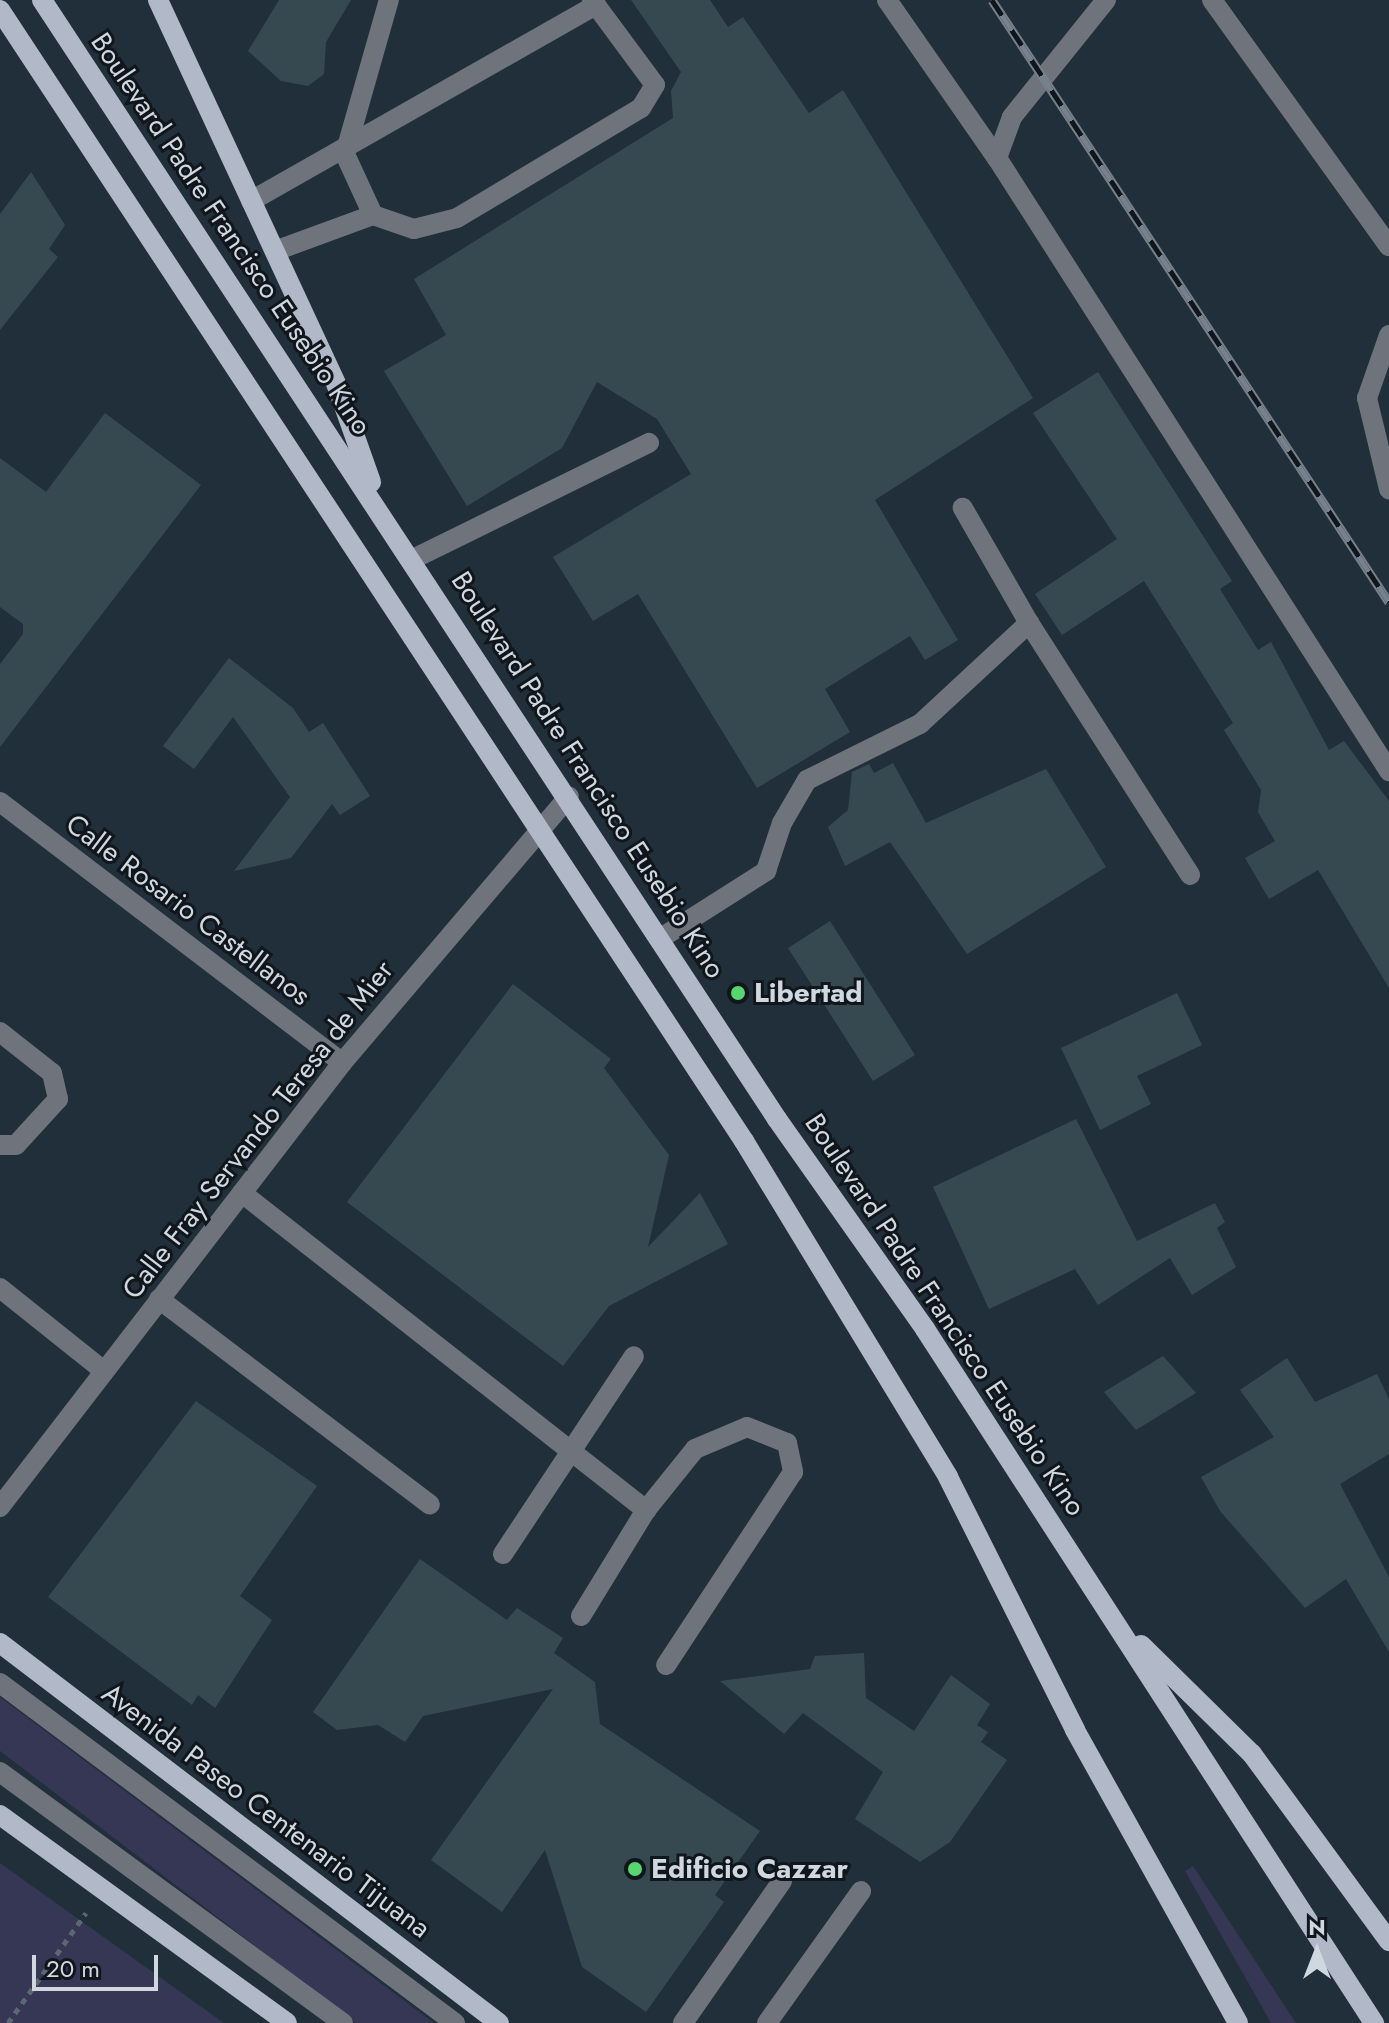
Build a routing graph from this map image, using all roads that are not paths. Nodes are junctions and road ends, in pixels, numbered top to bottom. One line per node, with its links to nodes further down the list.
1 (42, 0): 19 (main road, Boulevard Padre Francisco Eusebio Kino)
2 (158, 0): 11 (main road)
3 (389, 0): 9 (street)
4 (887, 0): 10 (street)
5 (1106, 0): 10 (street)
6 (1212, 0): 13 (street)
7 (594, 3): 9 (street); 12 (street)
8 (0, 10): 25 (main road)
9 (345, 154): 11 (street); 12 (street)
10 (997, 158): 22 (street)
11 (251, 201): 14 (main road)
12 (373, 215): 14 (street)
13 (1389, 246)
14 (275, 251): 19 (main road)
15 (1389, 335): 17 (street)
16 (649, 443): 20 (street)
17 (1389, 489)
18 (963, 508): 21 (street)
19 (382, 512): 20 (main road, Boulevard Padre Francisco Eusebio Kino)
20 (413, 559): 23 (main road, Boulevard Padre Francisco Eusebio Kino)
21 (1029, 623): 26 (street); 27 (street)
22 (1389, 771)
23 (569, 796): 25 (street, Calle Fray Servando Teresa de Mier); 27 (main road, Boulevard Padre Francisco Eusebio Kino)
24 (0, 802): 29 (street, Calle Rosario Castellanos)
25 (540, 824): 29 (street, Calle Fray Servando Teresa de Mier); 57 (main road)
26 (1190, 875)
27 (661, 938): 42 (main road, Boulevard Padre Francisco Eusebio Kino)
28 (0, 1032): 30 (street)
29 (342, 1063): 31 (street, Calle Fray Servando Teresa de Mier)
30 (0, 1145)
31 (242, 1193): 33 (street, Calle Fray Servando Teresa de Mier); 36 (street)
32 (0, 1288): 35 (street)
33 (159, 1299): 35 (street, Calle Fray Servando Teresa de Mier); 37 (street)
34 (634, 1356): 36 (street)
35 (104, 1371): 38 (street, Calle Fray Servando Teresa de Mier)
36 (568, 1449): 39 (street); 40 (street)
37 (430, 1505)
38 (0, 1507)
39 (646, 1510): 41 (street); 44 (street)
40 (503, 1554)
41 (581, 1616)
42 (1118, 1623): 50 (main road); 58 (main road, Boulevard Padre Francisco Eusebio Kino)
43 (0, 1643): 54 (main road, Avenida Paseo Centenario Tijuana)
44 (666, 1665)
45 (0, 1683): 53 (street)
46 (0, 1772): 52 (street)
47 (0, 1815): 51 (main road)
48 (782, 1881): 55 (street)
49 (861, 1891): 56 (street)
50 (1389, 1941)
51 (287, 2023)
52 (343, 2023)
53 (455, 2023)
54 (499, 2023)
55 (683, 2023)
56 (767, 2023)
57 (1238, 2023)
58 (1374, 2023)

